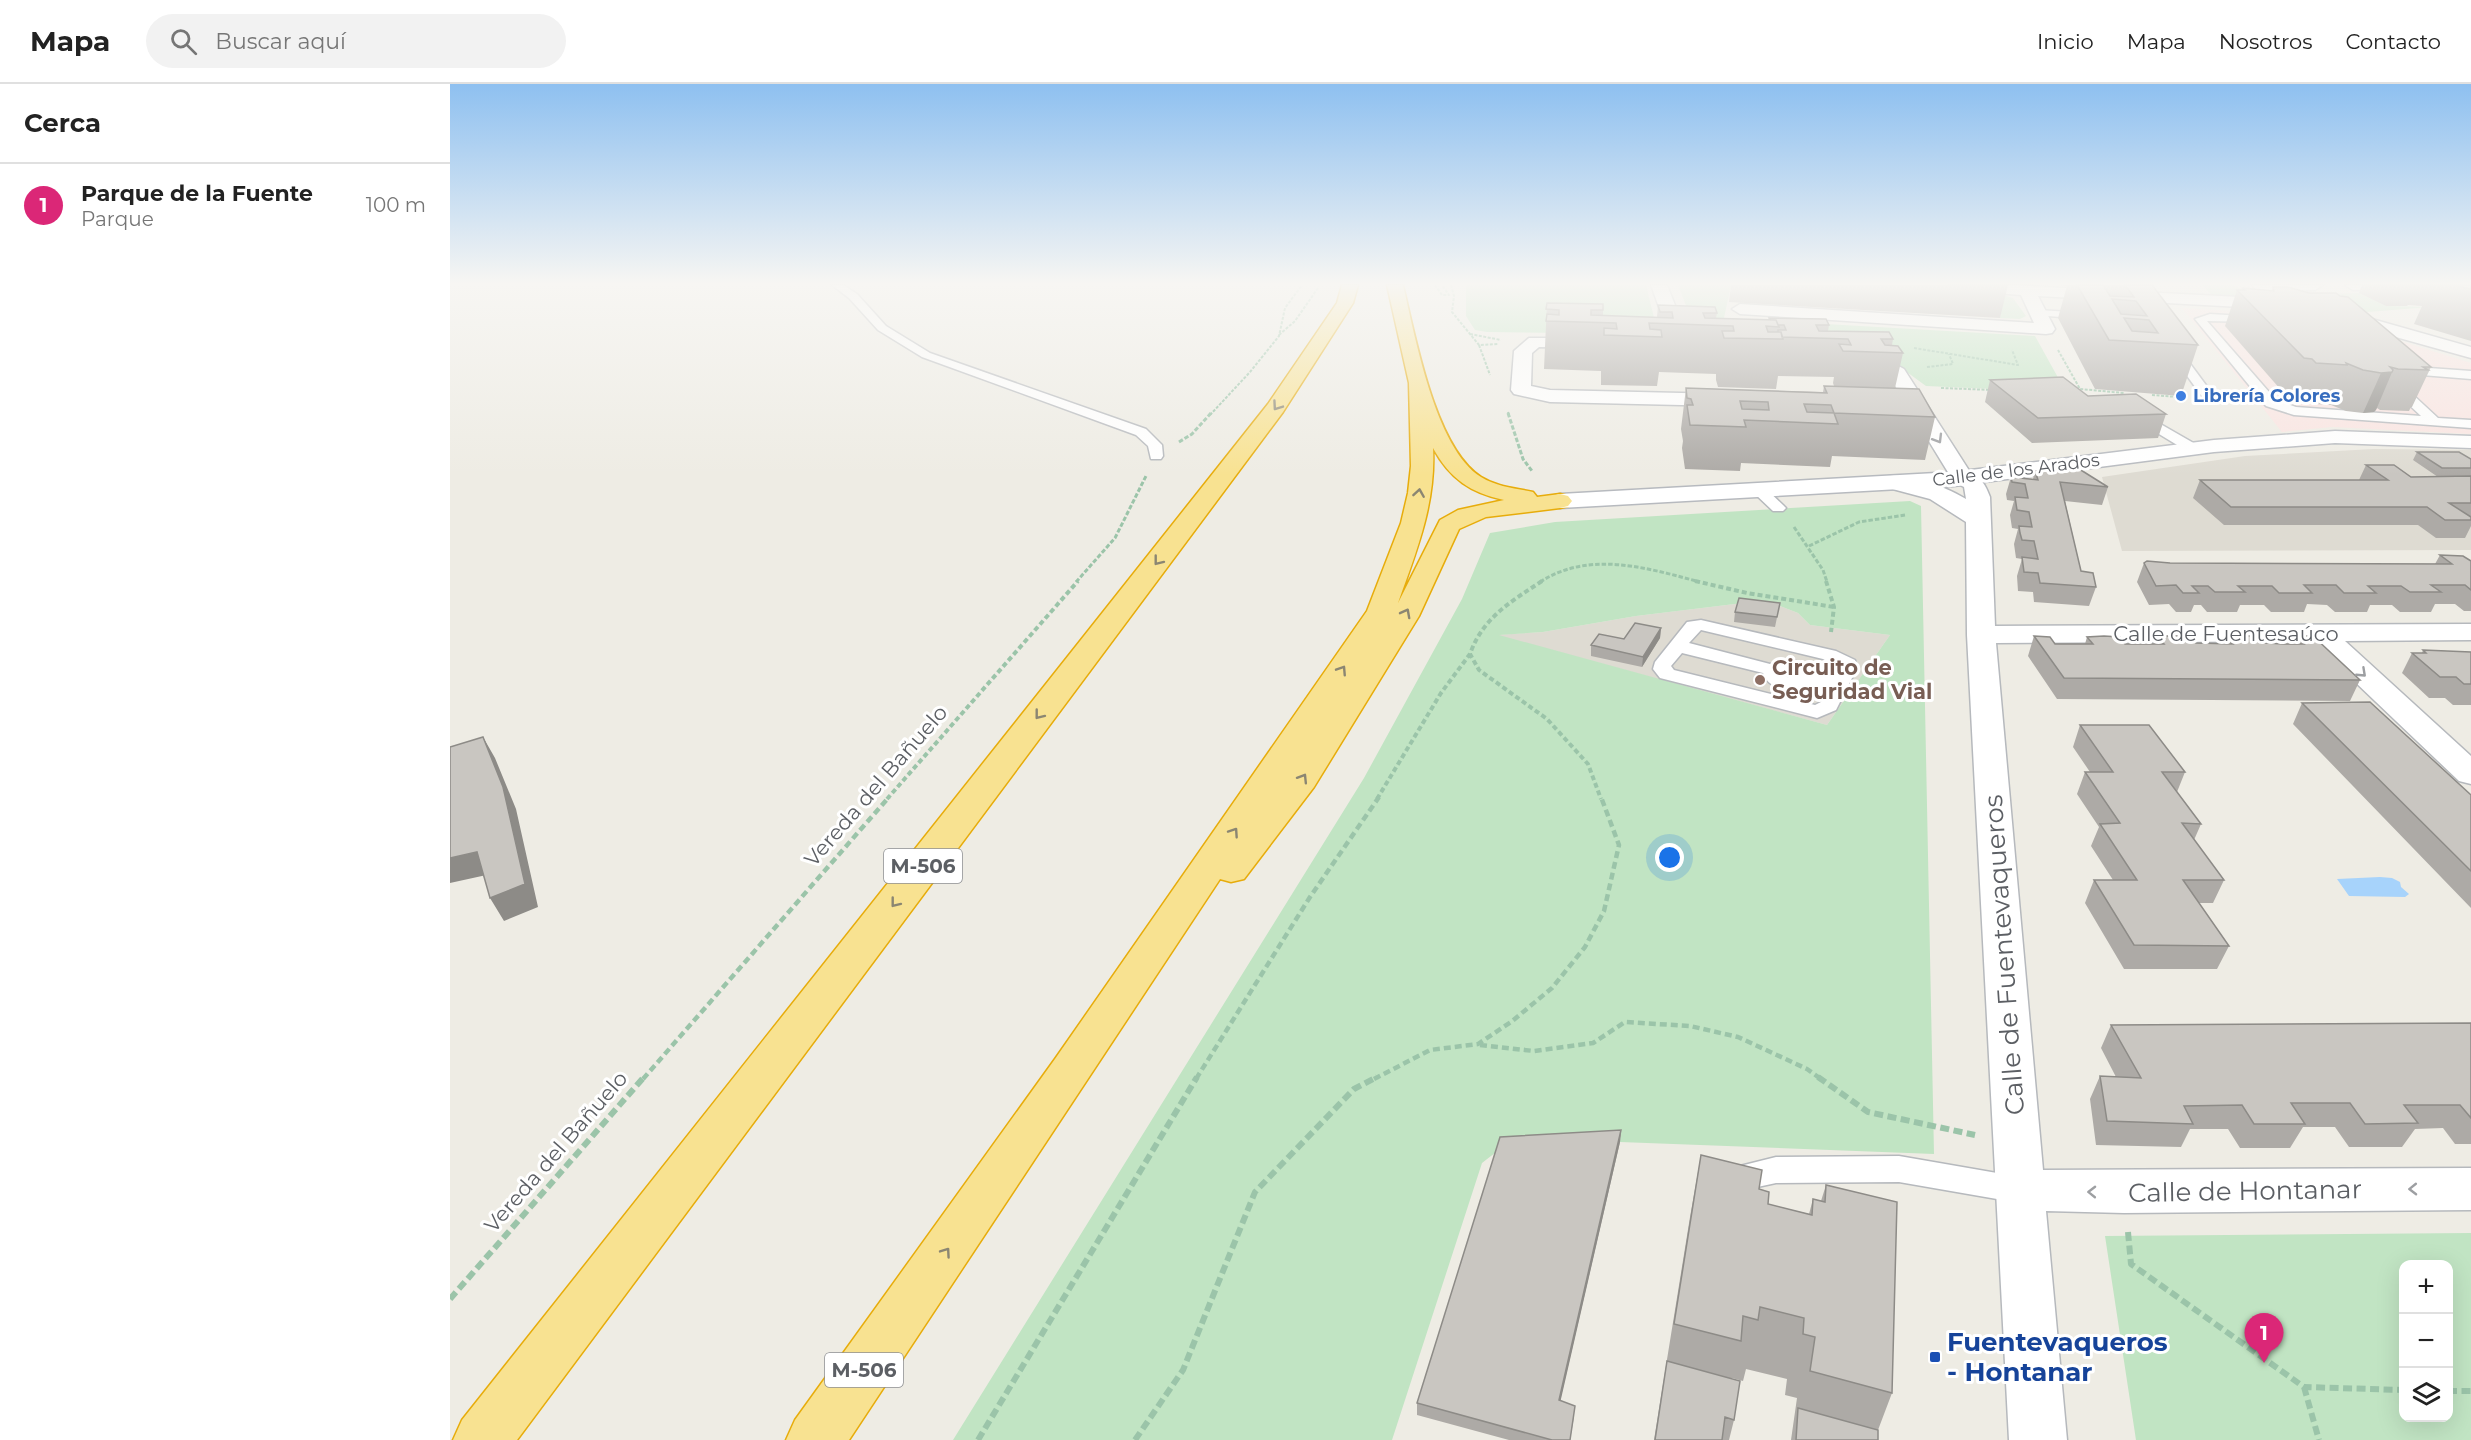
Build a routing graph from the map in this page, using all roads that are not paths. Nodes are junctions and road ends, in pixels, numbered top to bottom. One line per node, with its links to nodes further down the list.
1 (915, 348): 19 (lane)
2 (1315, 348): 45 (highway, M-506, one-way to 45)
3 (1410, 348): 11 (highway, M-506)
4 (1527, 348): 12 (street)
5 (1814, 348): 12 (street)
6 (2173, 348): 13 (lane)
7 (2224, 348): 15 (lane)
8 (2454, 348): 9 (street)
9 (2471, 353)
10 (2471, 375): 15 (lane)
11 (1418, 383): 23 (highway); 41 (highway, M-506, one-way to 11)
12 (1908, 396): 20 (street, one-way to 20)
13 (2210, 399)
14 (2121, 410): 18 (lane)
15 (2435, 422): 16 (lane)
16 (2471, 424)
17 (2471, 442): 18 (street, Calle de los Arados)
18 (2192, 448): 20 (street, Calle de los Arados)
19 (1156, 456)
20 (1962, 477): 21 (street, Calle de los Arados); 25 (street, Calle de Fuentevaqueros)
21 (1893, 482): 22 (street, Calle de los Arados); 25 (street)
22 (1760, 490): 23 (street, Calle de los Arados); 24 (lane)
23 (1563, 501): 41 (highway, one-way to 23)
24 (1778, 508)
25 (1977, 519): 29 (street, Calle de Fuentevaqueros)
26 (1730, 631): 30 (lane); 31 (lane); 33 (lane)
27 (2471, 632): 28 (street, Calle de Fuentesaúco)
28 (2319, 633): 29 (street, Calle de Fuentesaúco); 40 (street, one-way to 40)
29 (1981, 635): 44 (street, Calle de Fuentevaqueros)
30 (1761, 639): 32 (lane); 34 (lane)
31 (1678, 646): 33 (lane); 36 (lane)
32 (1802, 649): 35 (lane); 37 (lane)
33 (1714, 655): 34 (lane); 36 (lane)
34 (1747, 663): 35 (lane); 38 (lane)
35 (1789, 674): 37 (lane); 39 (lane)
36 (1697, 682): 38 (lane)
37 (1839, 686): 39 (lane)
38 (1730, 690): 39 (lane)
39 (1769, 700)
40 (2471, 774)
41 (1071, 1071): 46 (highway, M-506, one-way to 41)
42 (1739, 1178): 44 (lane)
43 (2471, 1189): 44 (street, Calle de Hontanar, one-way to 44)
44 (2019, 1190): 47 (street, Calle de Fuentevaqueros)
45 (482, 1440)
46 (815, 1440)
47 (2038, 1440)

